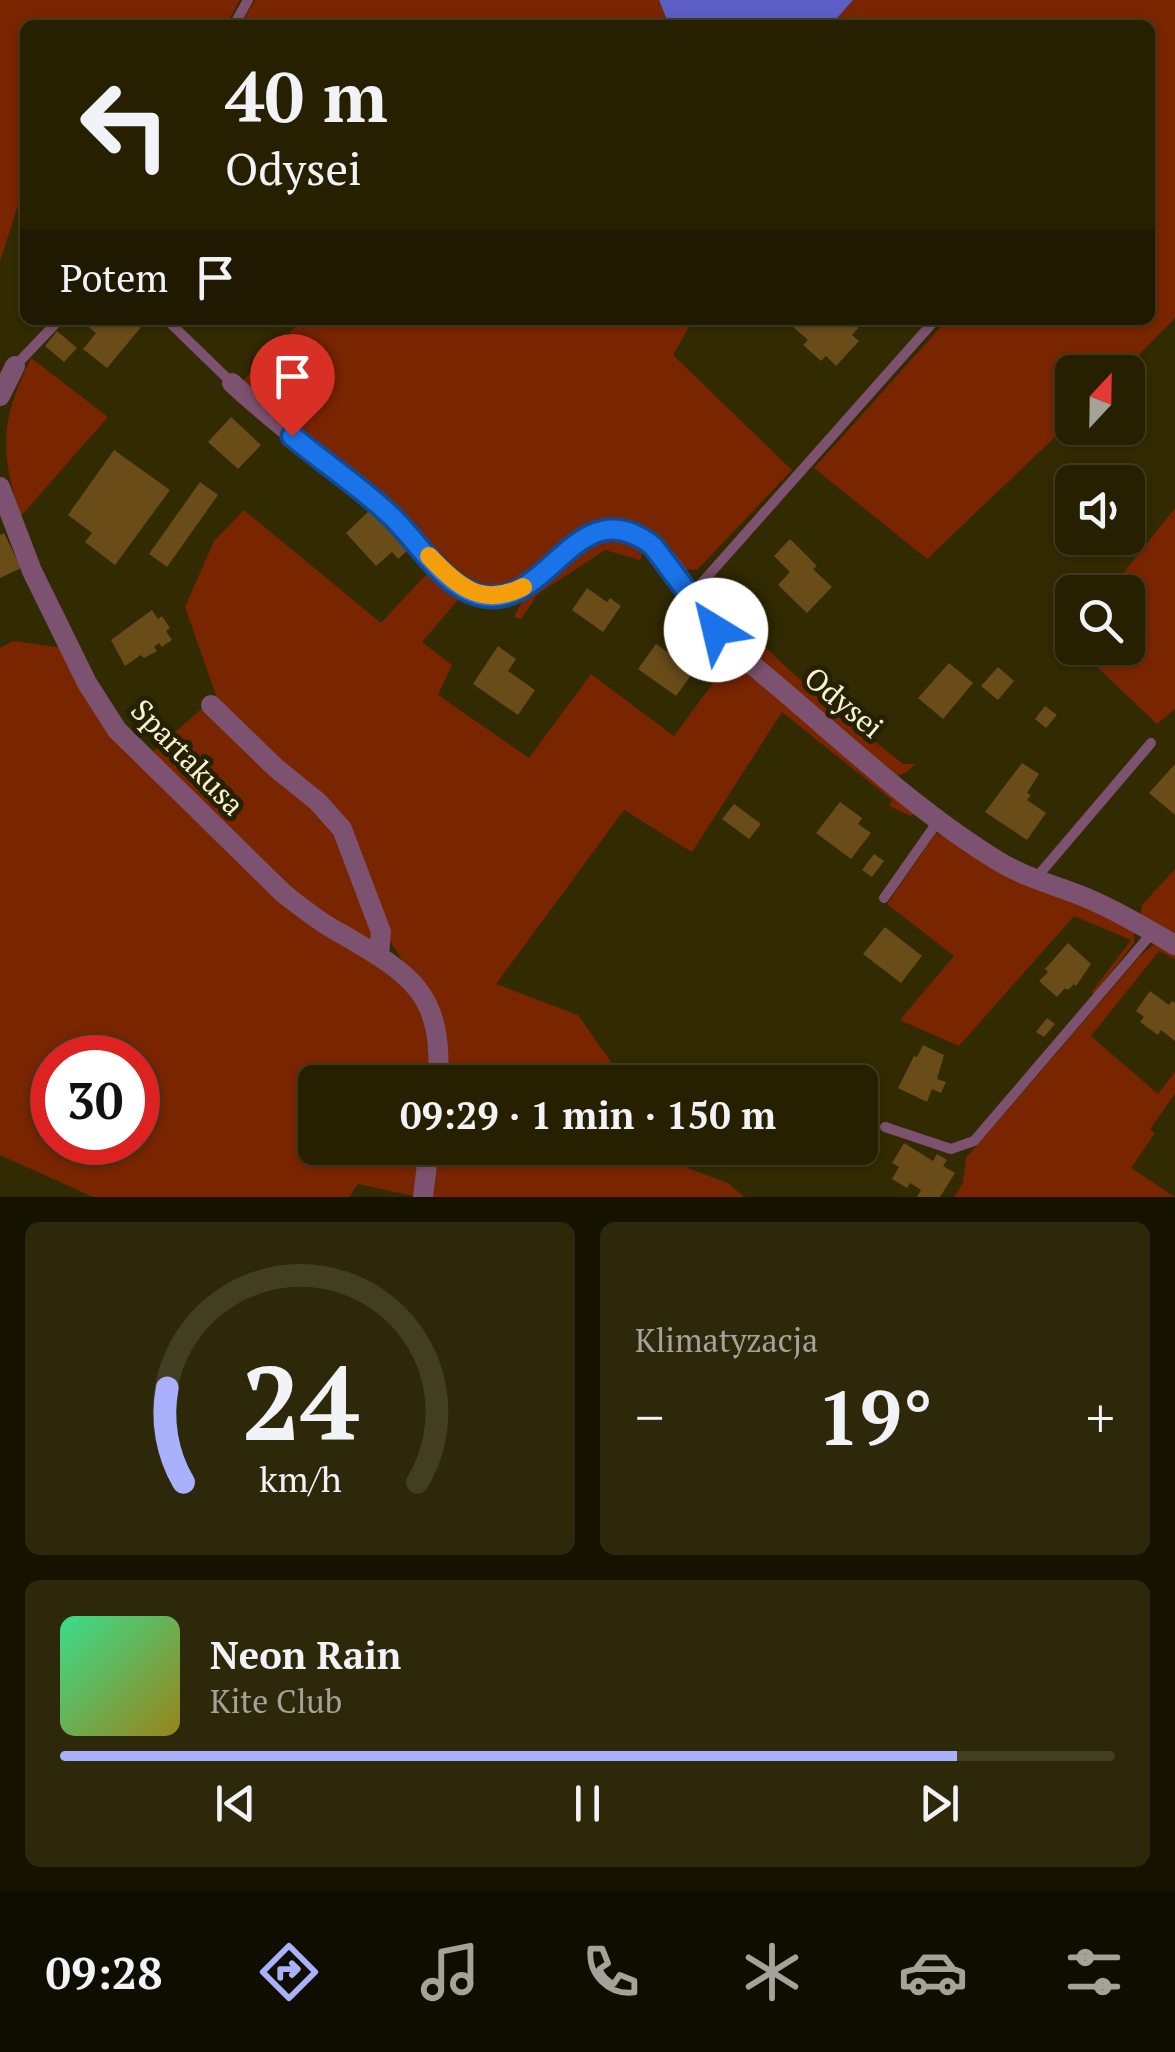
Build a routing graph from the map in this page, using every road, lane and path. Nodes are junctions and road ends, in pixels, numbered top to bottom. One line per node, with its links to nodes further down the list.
1 (54, 325): 4 (lane)
2 (171, 325): 5 (lane)
3 (930, 325): 8 (lane)
4 (16, 366): 6 (street)
5 (232, 383): 8 (street, Odysei)
6 (0, 396)
7 (0, 487): 16 (street, Spartakusa)
8 (690, 596): 11 (street, Odysei)
9 (211, 705): 16 (street, Spartakusa)
10 (1151, 743): 12 (lane)
11 (939, 820): 12 (street, Odysei); 13 (lane)
12 (1036, 879): 14 (street, Odysei)
13 (884, 898)
14 (1152, 932): 15 (street, Odysei); 18 (lane)
15 (1175, 945)
16 (379, 955): 17 (street, Spartakusa)
17 (438, 1065)
18 (885, 1127)
19 (428, 1165): 20 (street)
20 (423, 1197)

